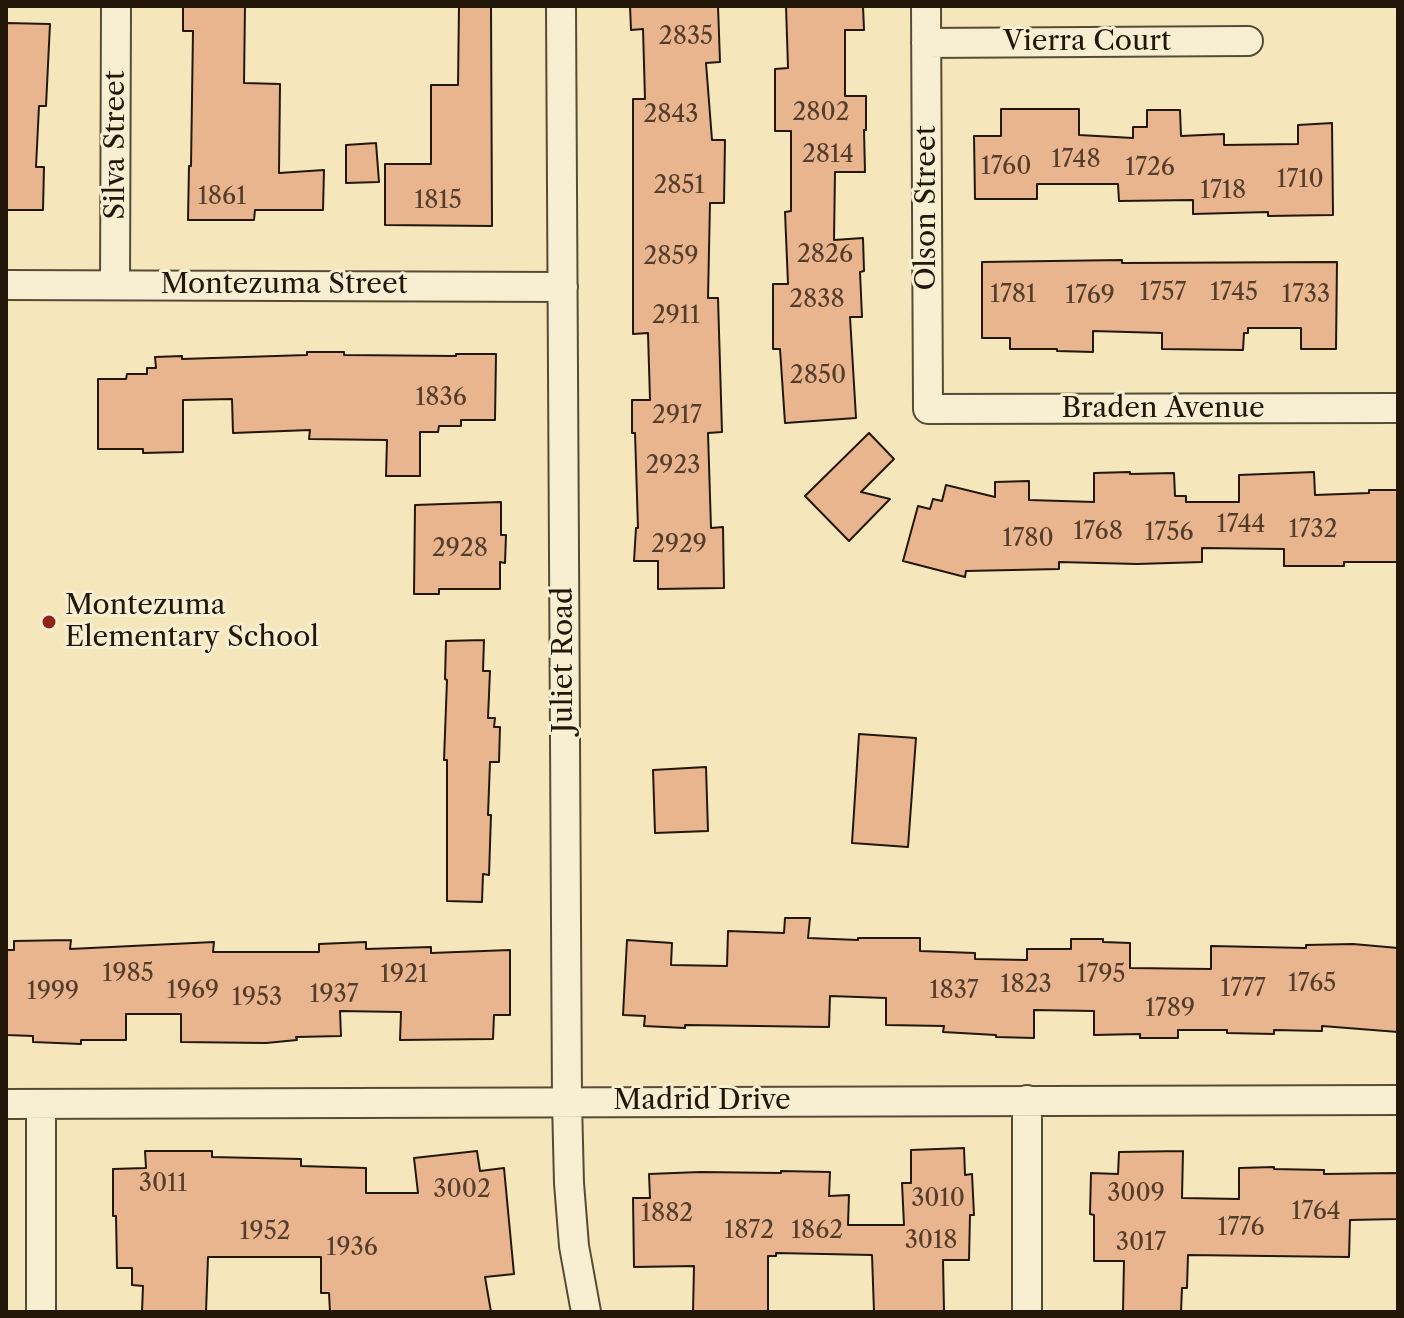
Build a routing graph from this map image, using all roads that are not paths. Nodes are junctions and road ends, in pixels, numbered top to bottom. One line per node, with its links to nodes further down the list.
1 (116, 6): 6 (street, Silva Street)
2 (561, 6): 8 (street, Juliet Road)
3 (926, 6): 5 (street, Olson Street)
4 (1248, 41): 5 (street, Vierra Court)
5 (926, 43): 10 (street, Olson Street)
6 (115, 284): 7 (street, Montezuma Street); 8 (street, Montezuma Street)
7 (6, 285)
8 (563, 287): 13 (street, Juliet Road)
9 (1398, 408): 10 (street, Braden Avenue)
10 (928, 409)
11 (1027, 1100): 12 (street, Madrid Drive); 13 (street, Madrid Drive); 18 (street)
12 (1398, 1100)
13 (567, 1102): 15 (street, Madrid Drive); 17 (street, Juliet Road)
14 (6, 1104): 15 (street, Madrid Drive)
15 (41, 1104): 16 (street)
16 (41, 1312)
17 (586, 1312)
18 (1027, 1312)

